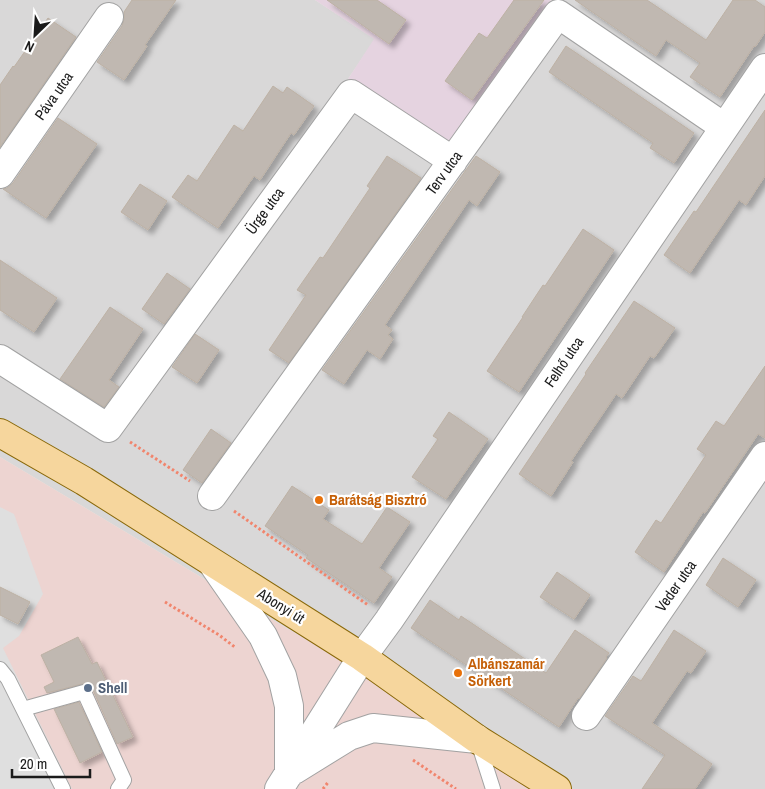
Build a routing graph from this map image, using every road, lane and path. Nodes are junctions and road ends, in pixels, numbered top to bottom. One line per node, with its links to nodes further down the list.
1 (108, 17): 5 (street, Páva utca)
2 (765, 68): 3 (street, Felhő utca)
3 (724, 127): 4 (street, Terv utca); 12 (street, Felhő utca)
4 (453, 160): 7 (street, Ürge utca); 10 (street, Terv utca)
5 (0, 174)
6 (0, 359): 7 (street)
7 (108, 428): 10 (path)
8 (0, 433): 11 (main road, Abonyi út)
9 (765, 456): 16 (street, Veder utca)
10 (212, 496): 12 (path)
11 (213, 564): 13 (main road, Abonyi út); 18 (street)
12 (389, 620): 13 (street, Felhő utca)
13 (362, 657): 17 (main road, Abonyi út); 18 (street, Felhő utca)
14 (0, 669): 15 (lane)
15 (24, 709): 19 (lane); 20 (lane)
16 (586, 716)
17 (477, 739): 18 (street); 21 (lane); 22 (main road, Abonyi út)
18 (284, 781)
19 (63, 789)
20 (118, 789)
21 (493, 789)
22 (557, 789)

